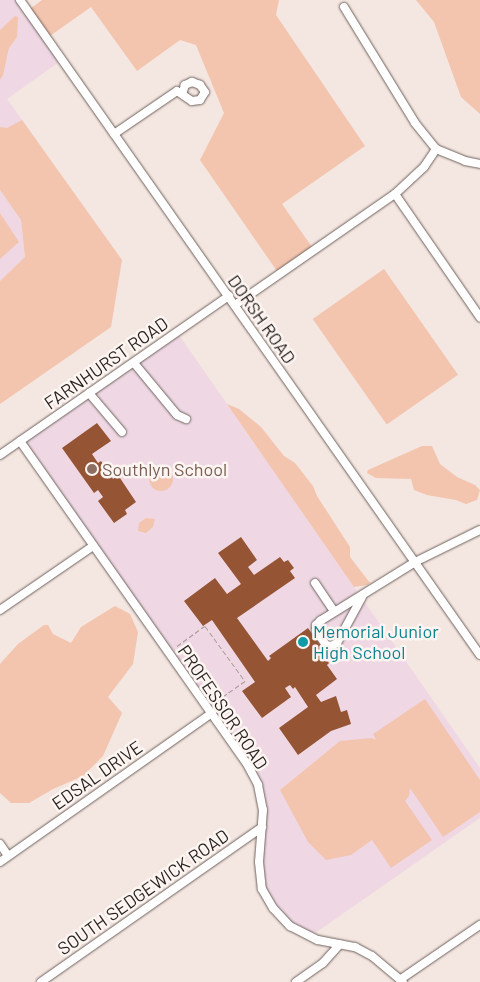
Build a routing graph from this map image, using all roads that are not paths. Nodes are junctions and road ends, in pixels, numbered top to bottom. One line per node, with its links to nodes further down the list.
1 (20, 0): 4 (street, DORSH ROAD)
2 (344, 7): 5 (street)
3 (182, 94): 4 (street)
4 (114, 134): 8 (street, DORSH ROAD)
5 (436, 149): 6 (street); 7 (street)
6 (480, 164)
7 (395, 194): 9 (street); 10 (street)
8 (229, 296): 9 (street, DORSH ROAD); 11 (street, FARNHURST ROAD)
9 (234, 305): 19 (street, DORSH ROAD)
10 (480, 317)
11 (134, 363): 12 (street, FARNHURST ROAD); 13 (street)
12 (89, 393): 14 (street); 15 (street, FARNHURST ROAD)
13 (186, 419)
14 (122, 432)
15 (20, 441): 16 (street, FARNHURST ROAD); 18 (street, PROFESSOR ROAD)
16 (0, 455)
17 (480, 530): 19 (street)
18 (93, 546): 22 (street); 25 (street, PROFESSOR ROAD)
19 (415, 562): 21 (street); 24 (street, DORSH ROAD)
20 (315, 583): 23 (street)
21 (362, 597): 23 (street); 23 (street)
22 (0, 610)
23 (334, 610)
24 (480, 655)
25 (212, 713): 26 (street, PROFESSOR ROAD); 28 (street, EDSAL DRIVE)
26 (262, 827): 31 (street, PROFESSOR ROAD); 33 (street, SOUTH SEDGEWICK ROAD)
27 (0, 844): 28 (street)
28 (8, 856): 29 (street, EDSAL DRIVE)
29 (0, 862)
30 (480, 925): 32 (street)
31 (340, 944): 32 (street, PROFESSOR ROAD); 34 (street)
32 (402, 981)
33 (41, 982)
34 (296, 982)

